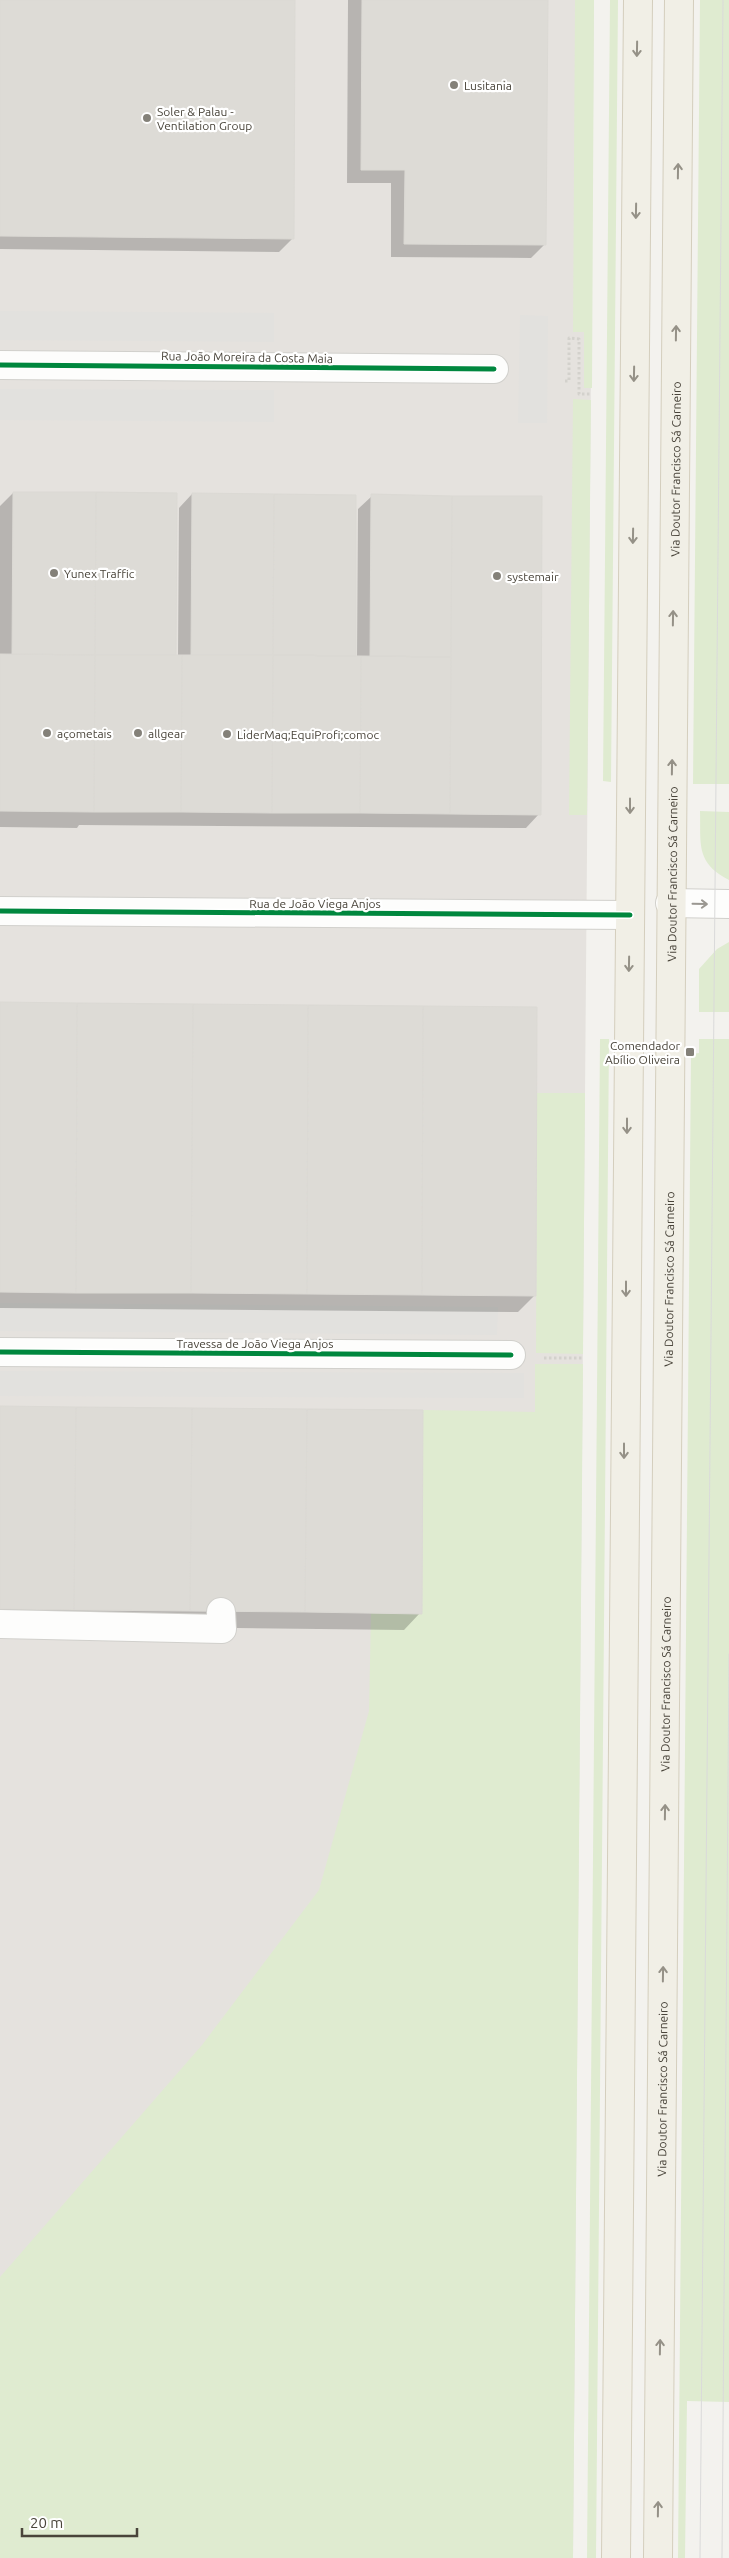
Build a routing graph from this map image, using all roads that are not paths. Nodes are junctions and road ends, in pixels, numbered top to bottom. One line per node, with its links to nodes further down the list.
1 (638, 0): 8 (main road, one-way to 8)
2 (679, 0): 5 (main road, Via Doutor Francisco Sá Carneiro, one-way to 2)
3 (0, 365): 4 (street, Rua João Moreira da Costa Maia)
4 (494, 369)
5 (670, 903): 6 (street, one-way to 6); 14 (main road, Via Doutor Francisco Sá Carneiro, one-way to 5)
6 (729, 904)
7 (0, 911): 8 (street, Rua de João Viega Anjos)
8 (630, 915): 13 (main road, one-way to 13)
9 (0, 1352): 10 (street, Travessa de João Viega Anjos)
10 (523, 1356)
11 (221, 1612): 12 (street)
12 (3, 1619)
13 (616, 2558)
14 (658, 2558)

